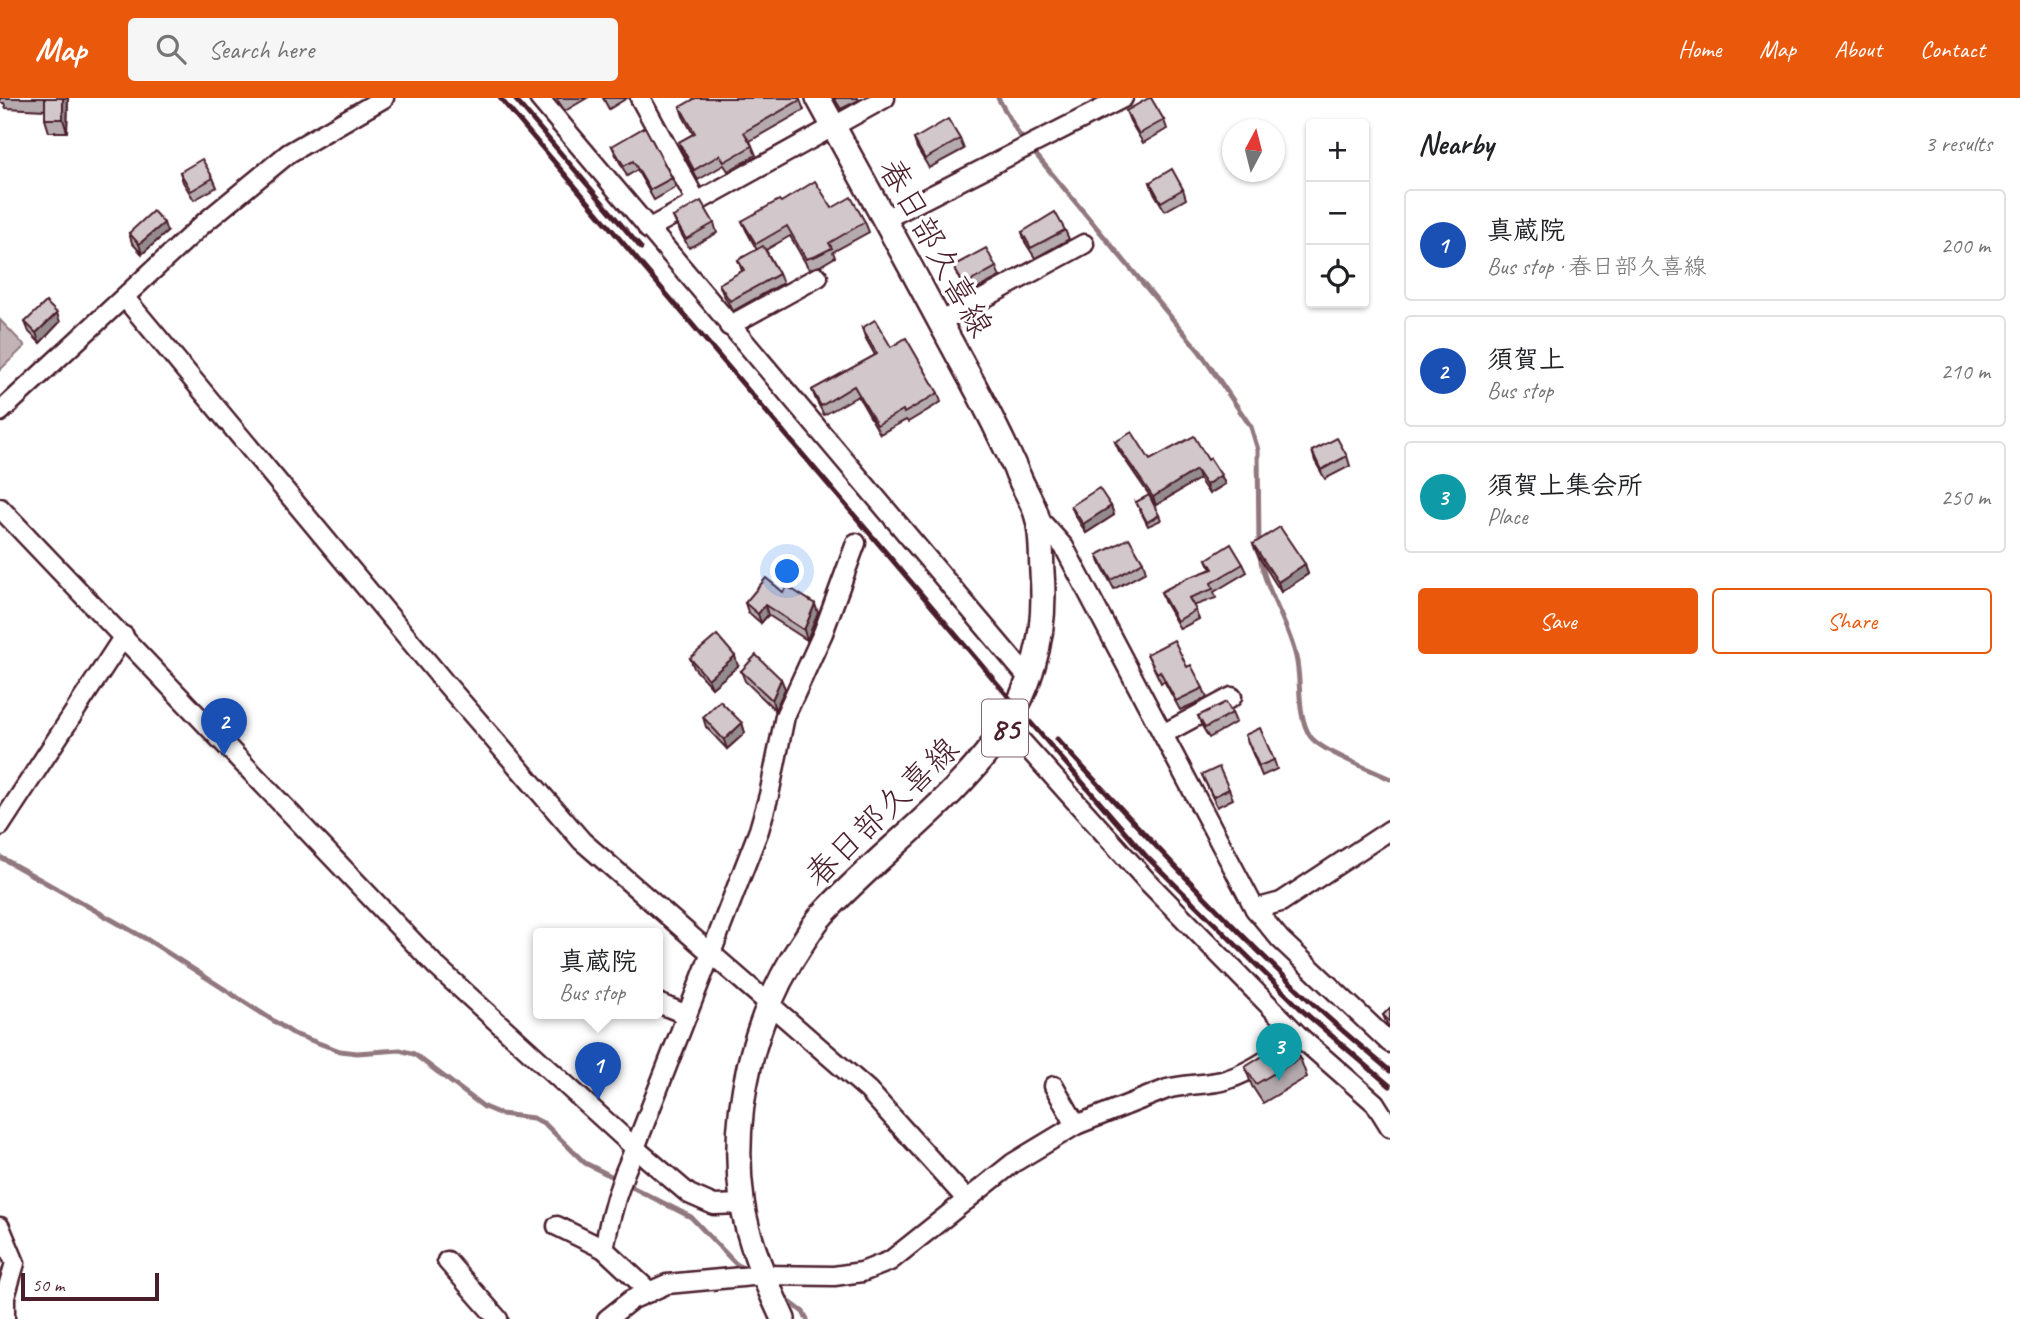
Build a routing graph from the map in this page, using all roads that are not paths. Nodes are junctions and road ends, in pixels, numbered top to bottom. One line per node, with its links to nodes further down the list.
1 (384, 98): 13 (street)
2 (539, 98): 10 (street)
3 (640, 98): 8 (street)
4 (818, 98): 7 (main road, 春日部久喜線 / 85)
5 (885, 98): 7 (street)
6 (1123, 98): 9 (street)
7 (833, 127): 8 (street); 9 (main road, 春日部久喜線 / 85)
8 (697, 202): 10 (street)
9 (885, 219): 14 (main road, 春日部久喜線 / 85)
10 (648, 229): 15 (street)
11 (1084, 244): 14 (street)
12 (818, 277): 15 (street)
13 (125, 298): 16 (street); 28 (street)
14 (940, 323): 18 (main road, 春日部久喜線 / 85)
15 (729, 326): 21 (street)
16 (0, 412)
17 (0, 508): 20 (street)
18 (1038, 517): 21 (main road, 春日部久喜線 / 85); 24 (street)
19 (856, 542): 28 (street)
20 (124, 636): 25 (street); 37 (street)
21 (1030, 680): 23 (main road, 春日部久喜線 / 85)
22 (1232, 697): 24 (street)
23 (1007, 725): 29 (main road, 春日部久喜線 / 85); 32 (street)
24 (1163, 734): 27 (street)
25 (0, 826)
26 (1390, 830): 27 (street)
27 (1255, 909): 33 (street)
28 (711, 953): 29 (street); 31 (street)
29 (769, 1003): 38 (street); 39 (main road, 春日部久喜線 / 85)
30 (663, 1005): 31 (street)
31 (687, 1015): 37 (street)
32 (1301, 1038): 35 (street); 36 (street)
33 (1390, 1043)
34 (1054, 1086): 35 (street)
35 (1076, 1125): 38 (street)
36 (1390, 1127)
37 (635, 1148): 39 (street); 42 (street)
38 (967, 1200): 44 (street)
39 (742, 1203): 44 (main road, 春日部久喜線 / 85)
40 (557, 1226): 42 (street)
41 (0, 1227): 46 (street)
42 (604, 1249): 45 (street)
43 (447, 1261): 47 (street)
44 (763, 1275): 45 (street); 49 (main road, 春日部久喜線 / 85)
45 (650, 1292): 48 (street)
46 (5, 1319)
47 (498, 1319)
48 (607, 1319)
49 (783, 1319)

